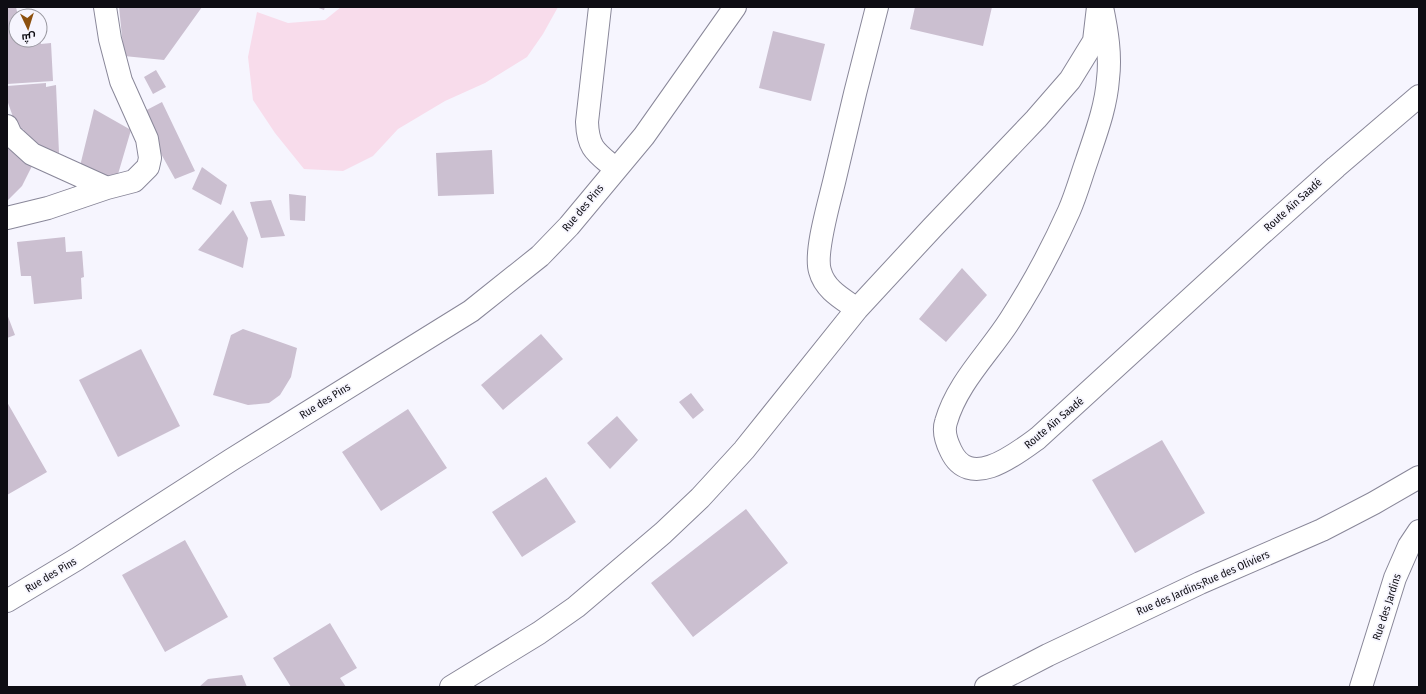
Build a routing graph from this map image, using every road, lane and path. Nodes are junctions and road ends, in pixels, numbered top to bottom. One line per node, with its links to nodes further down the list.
1 (105, 7): 10 (street)
2 (600, 7): 9 (street)
3 (735, 7): 9 (street, Rue des Pins)
4 (877, 7): 12 (street)
5 (1098, 7): 12 (street)
6 (1102, 7): 7 (street, Route Aïn Saadé)
7 (1419, 96)
8 (7, 126): 10 (street)
9 (616, 169): 15 (street, Rue des Pins)
10 (107, 188): 11 (street)
11 (7, 218)
12 (858, 309): 16 (street)
13 (1419, 477): 17 (street, Rue des Jardins;Rue des Oliviers)
14 (1419, 531): 18 (street, Rue des Jardins)
15 (7, 601)
16 (451, 687)
17 (986, 687)
18 (1361, 687)

